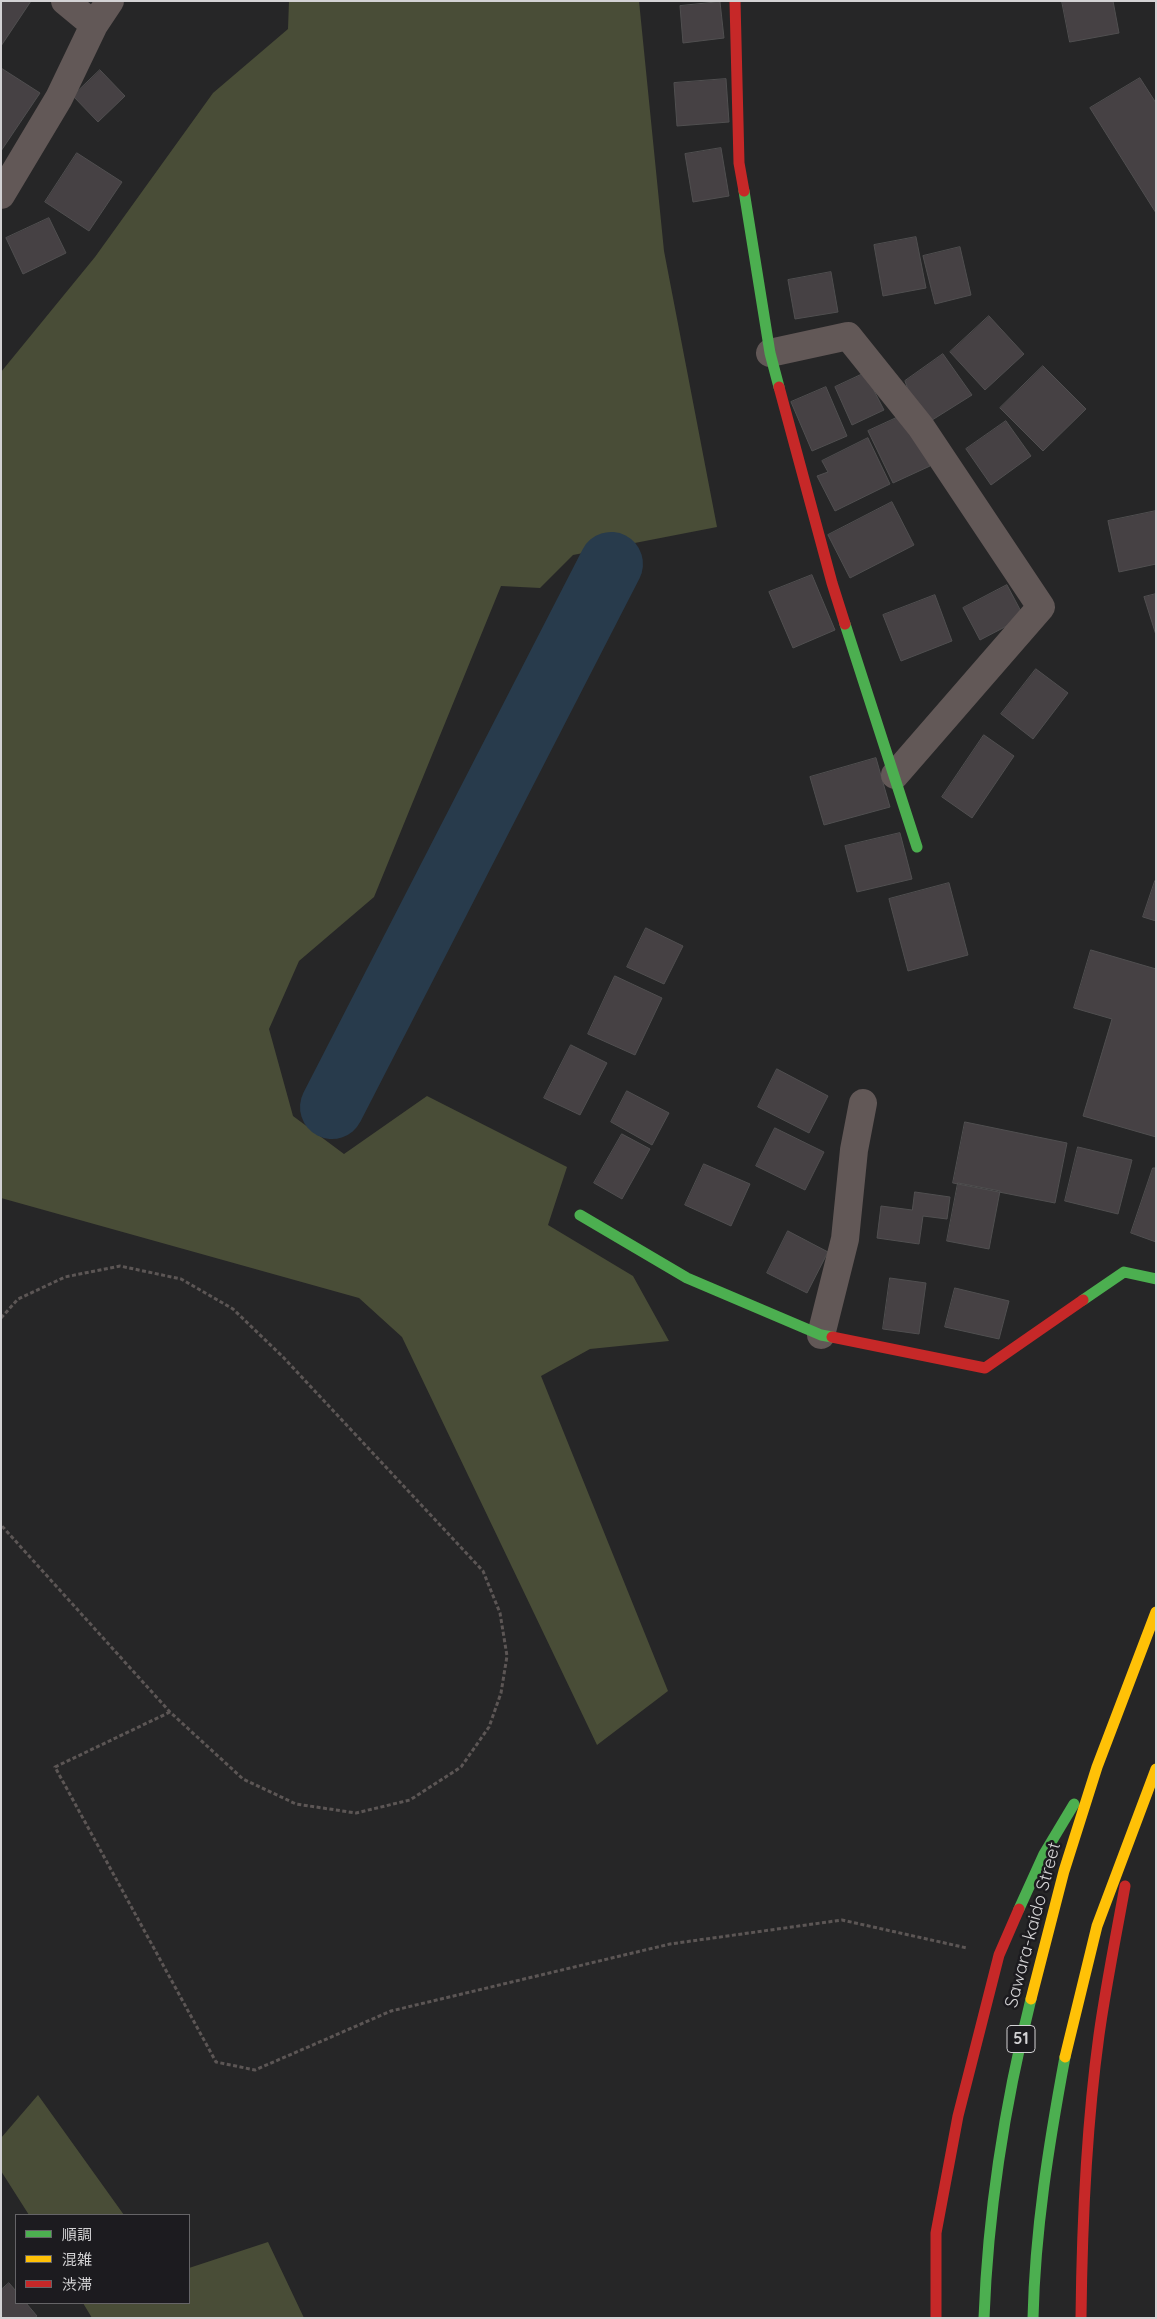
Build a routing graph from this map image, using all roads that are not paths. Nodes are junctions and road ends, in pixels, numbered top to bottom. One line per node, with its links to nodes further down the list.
1 (65, 1): 4 (street)
2 (110, 1): 4 (street)
3 (735, 1): 6 (main road)
4 (94, 25): 5 (street)
5 (1, 195)
6 (770, 353): 7 (main road); 7 (street)
7 (894, 775): 8 (main road)
8 (917, 847)
9 (863, 1103): 12 (street)
10 (580, 1215): 12 (main road)
11 (1156, 1279): 12 (main road)
12 (821, 1335)
13 (1156, 1612): 14 (main road, Sawara-kaido Street / 51)
14 (1097, 1767): 17 (main road); 18 (main road, Sawara-kaido Street / 51)
15 (1156, 1769): 16 (main road)
16 (1139, 1813): 19 (main road); 20 (main road)
17 (936, 2318)
18 (984, 2318)
19 (1033, 2318)
20 (1081, 2318)

